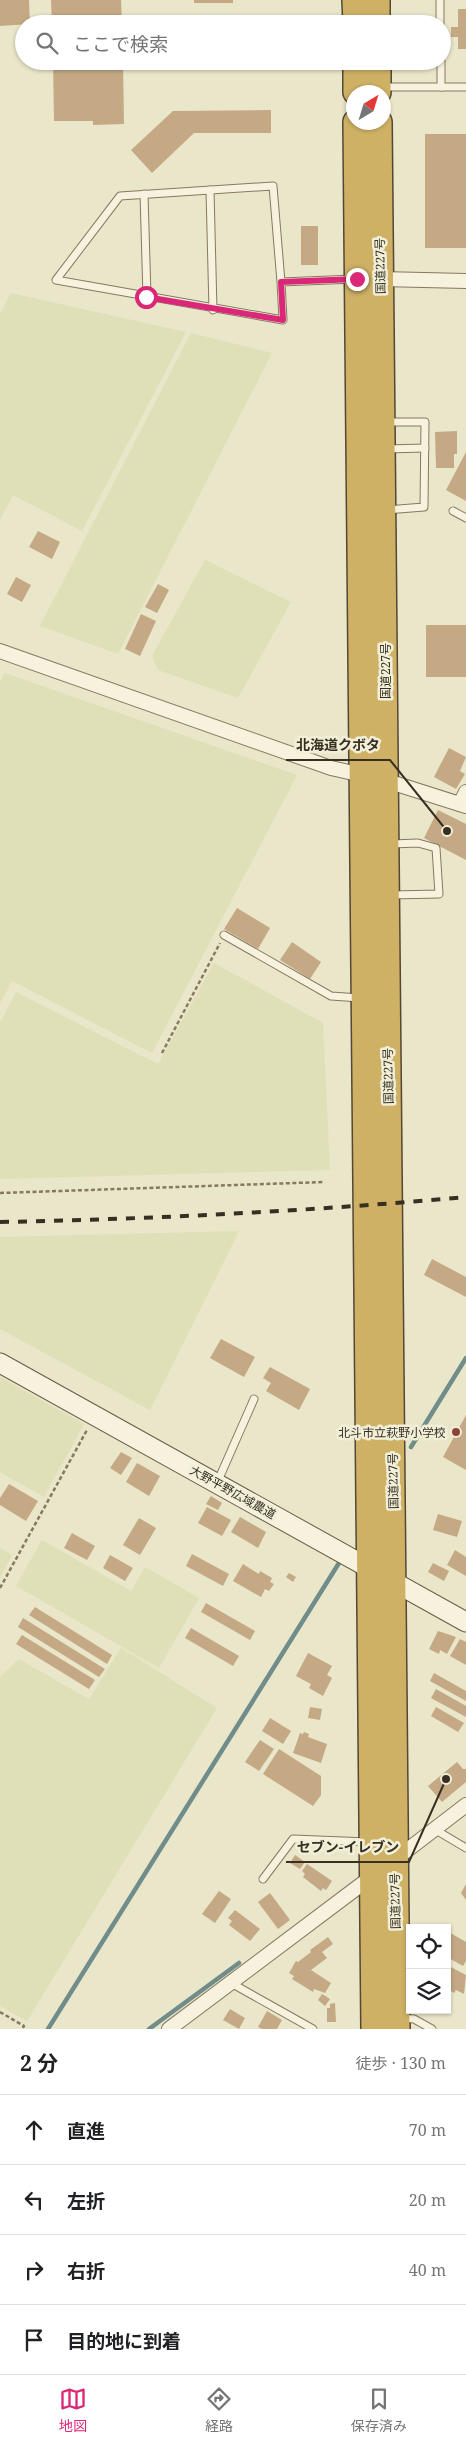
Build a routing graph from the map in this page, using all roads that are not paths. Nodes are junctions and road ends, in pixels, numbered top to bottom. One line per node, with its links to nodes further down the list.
1 (355, 0): 4 (highway)
2 (377, 0): 5 (highway)
3 (440, 0): 6 (lane)
4 (356, 15)
5 (378, 15)
6 (440, 15)
7 (360, 70): 10 (highway)
8 (376, 70): 11 (highway)
9 (441, 70): 12 (lane)
10 (368, 85)
11 (372, 85)
12 (441, 87): 13 (lane); 14 (lane)
13 (466, 87)
14 (391, 90)
15 (357, 130): 19 (highway, 国道227号)
16 (378, 130): 19 (highway, 国道227号)
17 (210, 190): 18 (lane); 21 (lane); 23 (lane)
18 (144, 194): 22 (lane); 22 (lane)
19 (369, 279): 20 (street); 21 (lane); 24 (highway, 国道227号)
20 (466, 281)
21 (281, 282): 23 (lane)
22 (146, 297): 23 (lane)
23 (213, 310)
24 (370, 383): 25 (highway, 国道227号); 32 (highway, 国道227号)
25 (381, 422): 26 (lane); 27 (highway, 国道227号)
26 (425, 448): 27 (lane); 28 (lane)
27 (381, 449): 28 (highway, 国道227号)
28 (381, 510): 32 (highway, 国道227号)
29 (453, 511): 30 (lane)
30 (466, 518)
31 (0, 651): 32 (street)
32 (373, 778): 33 (street); 34 (highway, 国道227号); 37 (highway, 国道227号)
33 (464, 801)
34 (385, 844): 35 (highway, 国道227号); 35 (lane)
35 (386, 895): 37 (highway, 国道227号)
36 (224, 935): 37 (lane)
37 (376, 1000): 41 (highway, 国道227号); 42 (highway, 国道227号)
38 (0, 1363): 40 (street, 大野平野広域農道)
39 (254, 1399): 40 (lane)
40 (216, 1483): 41 (street, 大野平野広域農道)
41 (370, 1567): 42 (street, 大野平野広域農道); 46 (highway, 国道227号)
42 (394, 1581): 43 (street, 大野平野広域農道); 48 (highway, 国道227号)
43 (466, 1622)
44 (466, 1805): 45 (street)
45 (434, 1829): 47 (lane); 48 (street)
46 (372, 1842): 49 (highway, 国道227号); 50 (lane)
47 (466, 1848)
48 (394, 1860): 49 (street); 52 (highway, 国道227号)
49 (372, 1877): 51 (street); 52 (highway, 国道227号)
50 (263, 1879)
51 (231, 1983): 53 (street); 54 (lane)
52 (386, 2022): 55 (lane)
53 (169, 2029)
54 (313, 2029)
55 (432, 2029)

